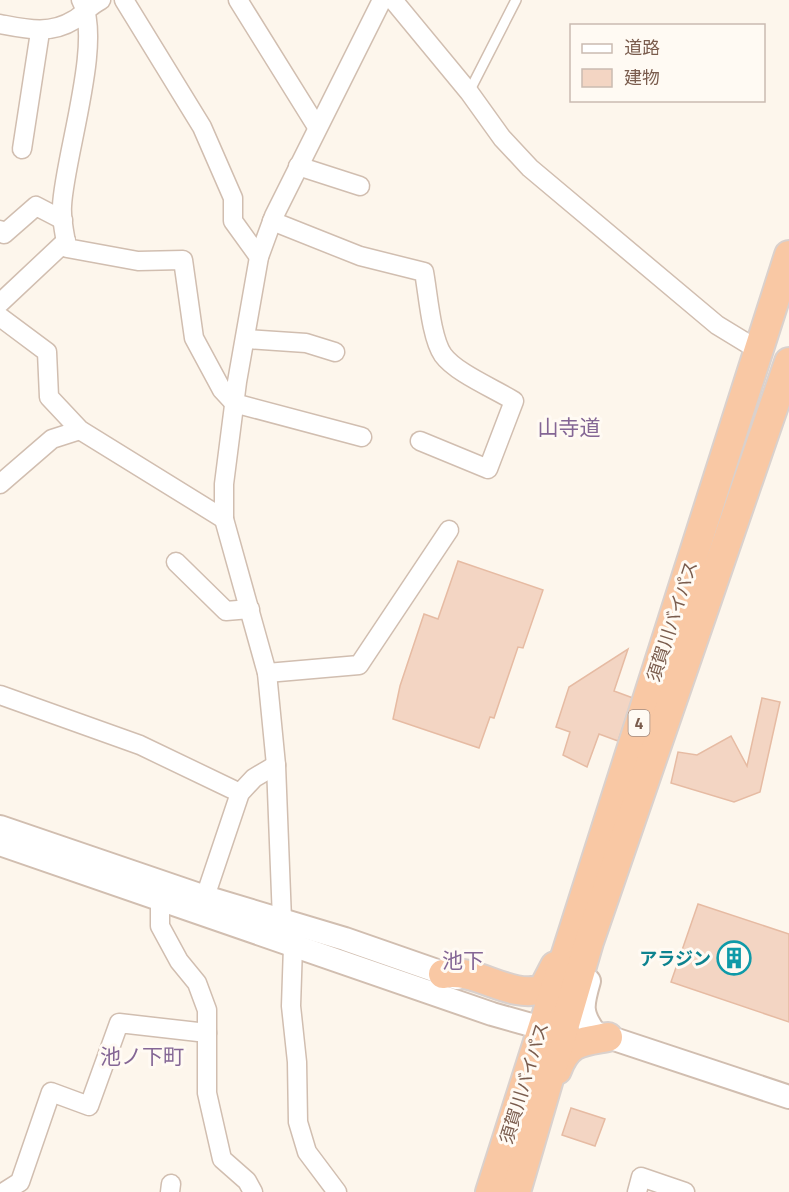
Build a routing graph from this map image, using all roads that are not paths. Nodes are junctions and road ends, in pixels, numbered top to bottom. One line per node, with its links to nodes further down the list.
1 (124, 0): 19 (street)
2 (238, 0): 10 (street)
3 (382, 0): 10 (street)
4 (393, 0): 9 (street)
5 (516, 0): 9 (lane)
6 (89, 3): 8 (street); 14 (street)
7 (0, 24): 8 (street)
8 (40, 32): 11 (street)
9 (469, 92): 23 (street)
10 (317, 127): 12 (street)
11 (22, 149)
12 (298, 166): 13 (street); 15 (street)
13 (360, 186)
14 (63, 220): 16 (street); 17 (street)
15 (272, 221): 19 (street); 29 (street)
16 (0, 230)
17 (66, 241): 20 (street); 26 (street)
18 (789, 255): 23 (highway, 須賀川バイパス / 4)
19 (260, 257): 22 (street)
20 (0, 303)
21 (0, 317): 27 (street)
22 (247, 339): 24 (street); 26 (street)
23 (759, 350): 25 (street); 43 (highway, 須賀川バイパス / 4)
24 (335, 352)
25 (789, 362): 43 (highway, 須賀川バイパス / 4)
26 (234, 403): 28 (street); 31 (street)
27 (80, 430): 30 (street); 31 (street)
28 (362, 437)
29 (420, 441)
30 (0, 484)
31 (224, 519): 34 (street)
32 (449, 531): 35 (street)
33 (176, 562): 34 (street)
34 (250, 609): 35 (street)
35 (267, 673): 37 (street)
36 (0, 695): 38 (street)
37 (276, 765): 38 (street); 44 (street)
38 (240, 793): 41 (street)
39 (0, 827): 41 (street)
40 (0, 844): 42 (street)
41 (205, 897): 44 (street)
42 (160, 899): 45 (street); 49 (street)
43 (587, 917): 46 (highway); 48 (highway, 須賀川バイパス / 4); 50 (street)
44 (282, 920): 45 (street); 46 (street); 48 (street)
45 (292, 946): 47 (street); 55 (street)
46 (443, 974): 48 (street)
47 (492, 1014): 48 (street); 52 (street)
48 (552, 1019): 50 (street); 52 (highway, 須賀川バイパス / 4)
49 (207, 1033): 53 (street); 54 (street)
50 (602, 1035): 51 (street); 52 (highway)
51 (789, 1097)
52 (528, 1109): 56 (highway, 須賀川バイパス / 4); 57 (highway, 須賀川バイパス / 4)
53 (4, 1192)
54 (253, 1192)
55 (337, 1192)
56 (490, 1192)
57 (516, 1192)
58 (637, 1192): 59 (street)
59 (685, 1192)

